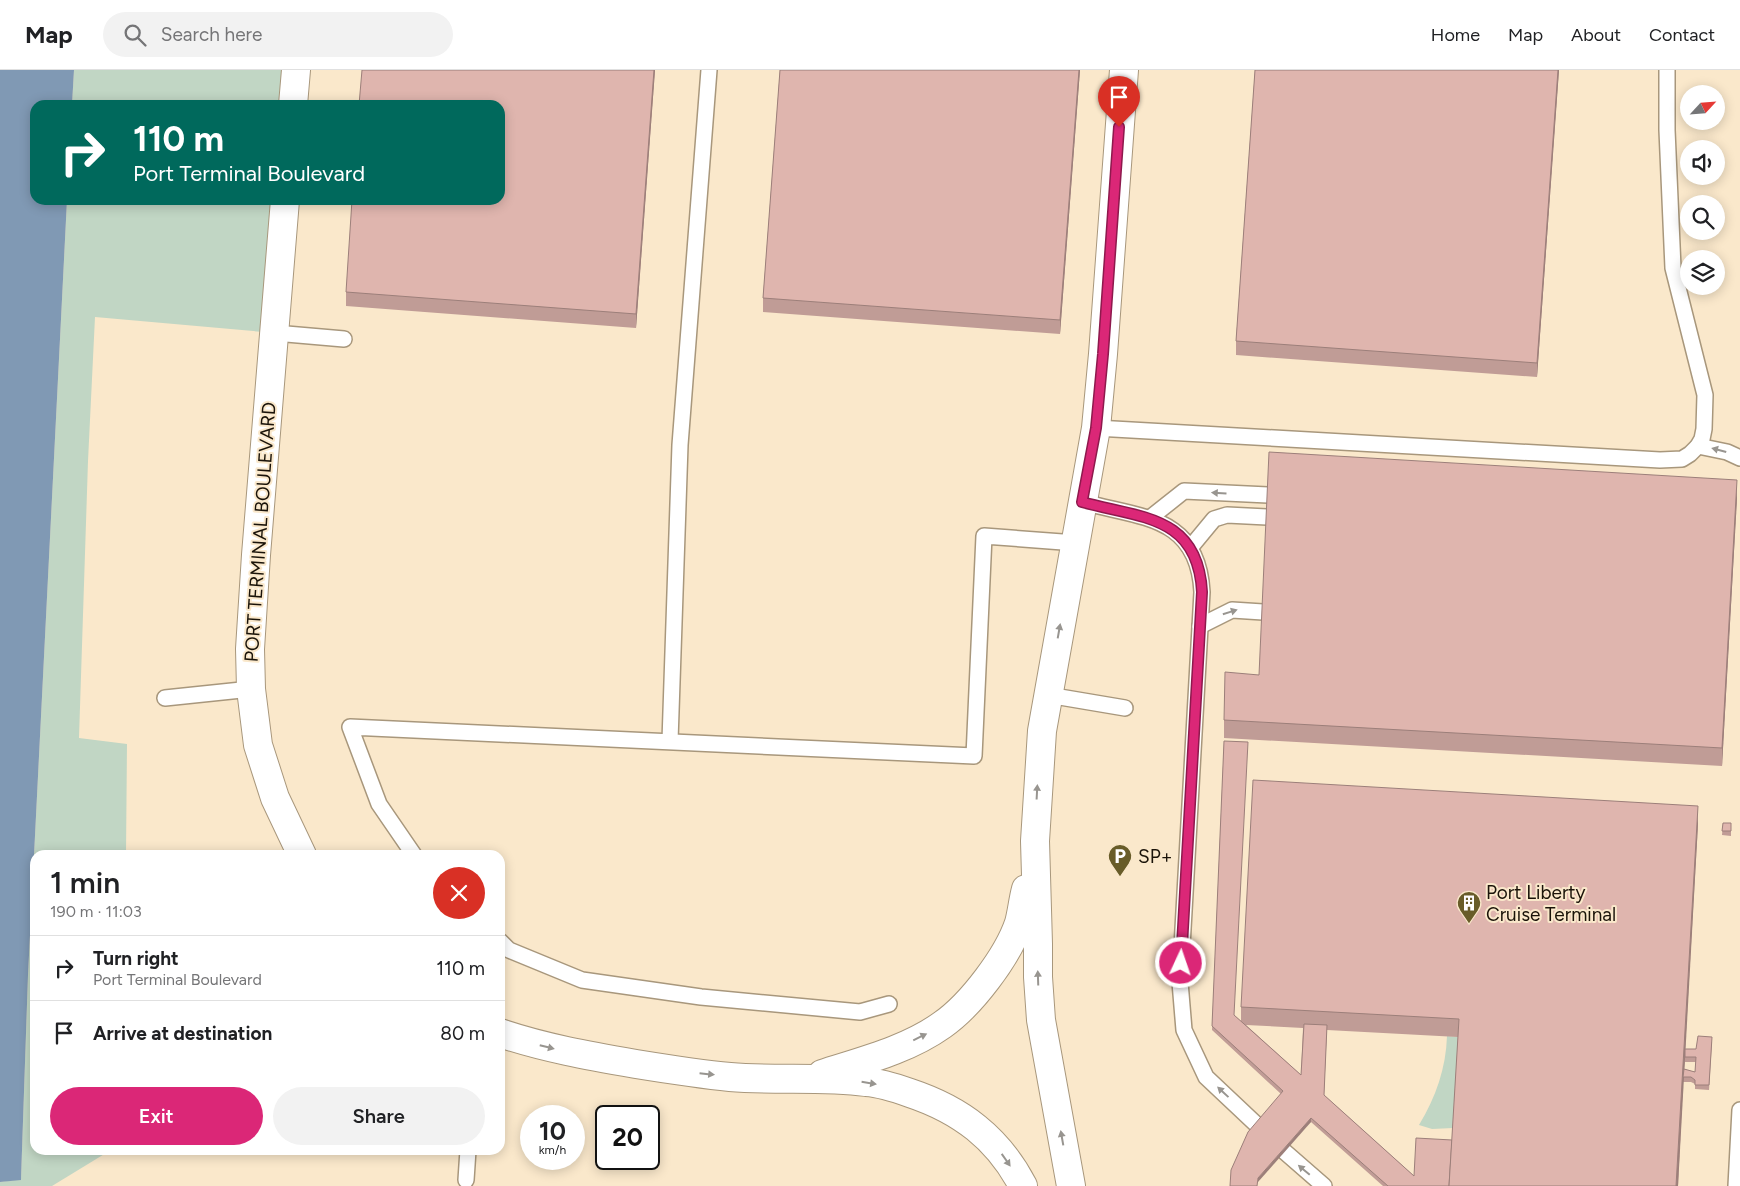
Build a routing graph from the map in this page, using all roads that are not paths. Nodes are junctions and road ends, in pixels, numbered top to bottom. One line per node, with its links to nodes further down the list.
1 (296, 70): 5 (street)
2 (709, 70): 24 (lane)
3 (1124, 70): 9 (street)
4 (1667, 70): 10 (lane)
5 (293, 100)
6 (286, 205): 7 (street, PORT TERMINAL BOULEVARD)
7 (275, 333): 8 (lane); 20 (street, PORT TERMINAL BOULEVARD)
8 (344, 339)
9 (1096, 428): 10 (lane); 13 (street)
10 (1698, 446): 11 (lane, one-way to 10)
11 (1740, 458)
12 (1268, 496): 15 (lane, one-way to 15)
13 (1082, 502): 15 (lane); 16 (street)
14 (1267, 517): 17 (lane)
15 (1150, 518): 17 (lane)
16 (1076, 543): 21 (street, one-way to 16); 24 (lane)
17 (1190, 548): 19 (lane)
18 (1263, 612): 19 (lane, one-way to 18)
19 (1200, 626): 33 (lane, one-way to 19)
20 (251, 689): 22 (lane); 26 (street, PORT TERMINAL BOULEVARD)
21 (1048, 696): 23 (lane); 25 (street, one-way to 21)
22 (165, 698)
23 (1125, 708)
24 (670, 741): 27 (lane)
25 (1035, 841): 31 (street, one-way to 25); 38 (street, one-way to 25)
26 (300, 850)
27 (411, 850)
28 (505, 946): 29 (lane)
29 (889, 1004)
30 (505, 1034): 31 (street, one-way to 31)
31 (808, 1079): 37 (street, one-way to 37)
32 (1740, 1110): 40 (lane)
33 (1258, 1126)
34 (1285, 1152): 39 (lane, one-way to 34)
35 (468, 1155): 36 (lane)
36 (466, 1180)
37 (1023, 1186)
38 (1071, 1186)
39 (1324, 1186)
40 (1736, 1186)

